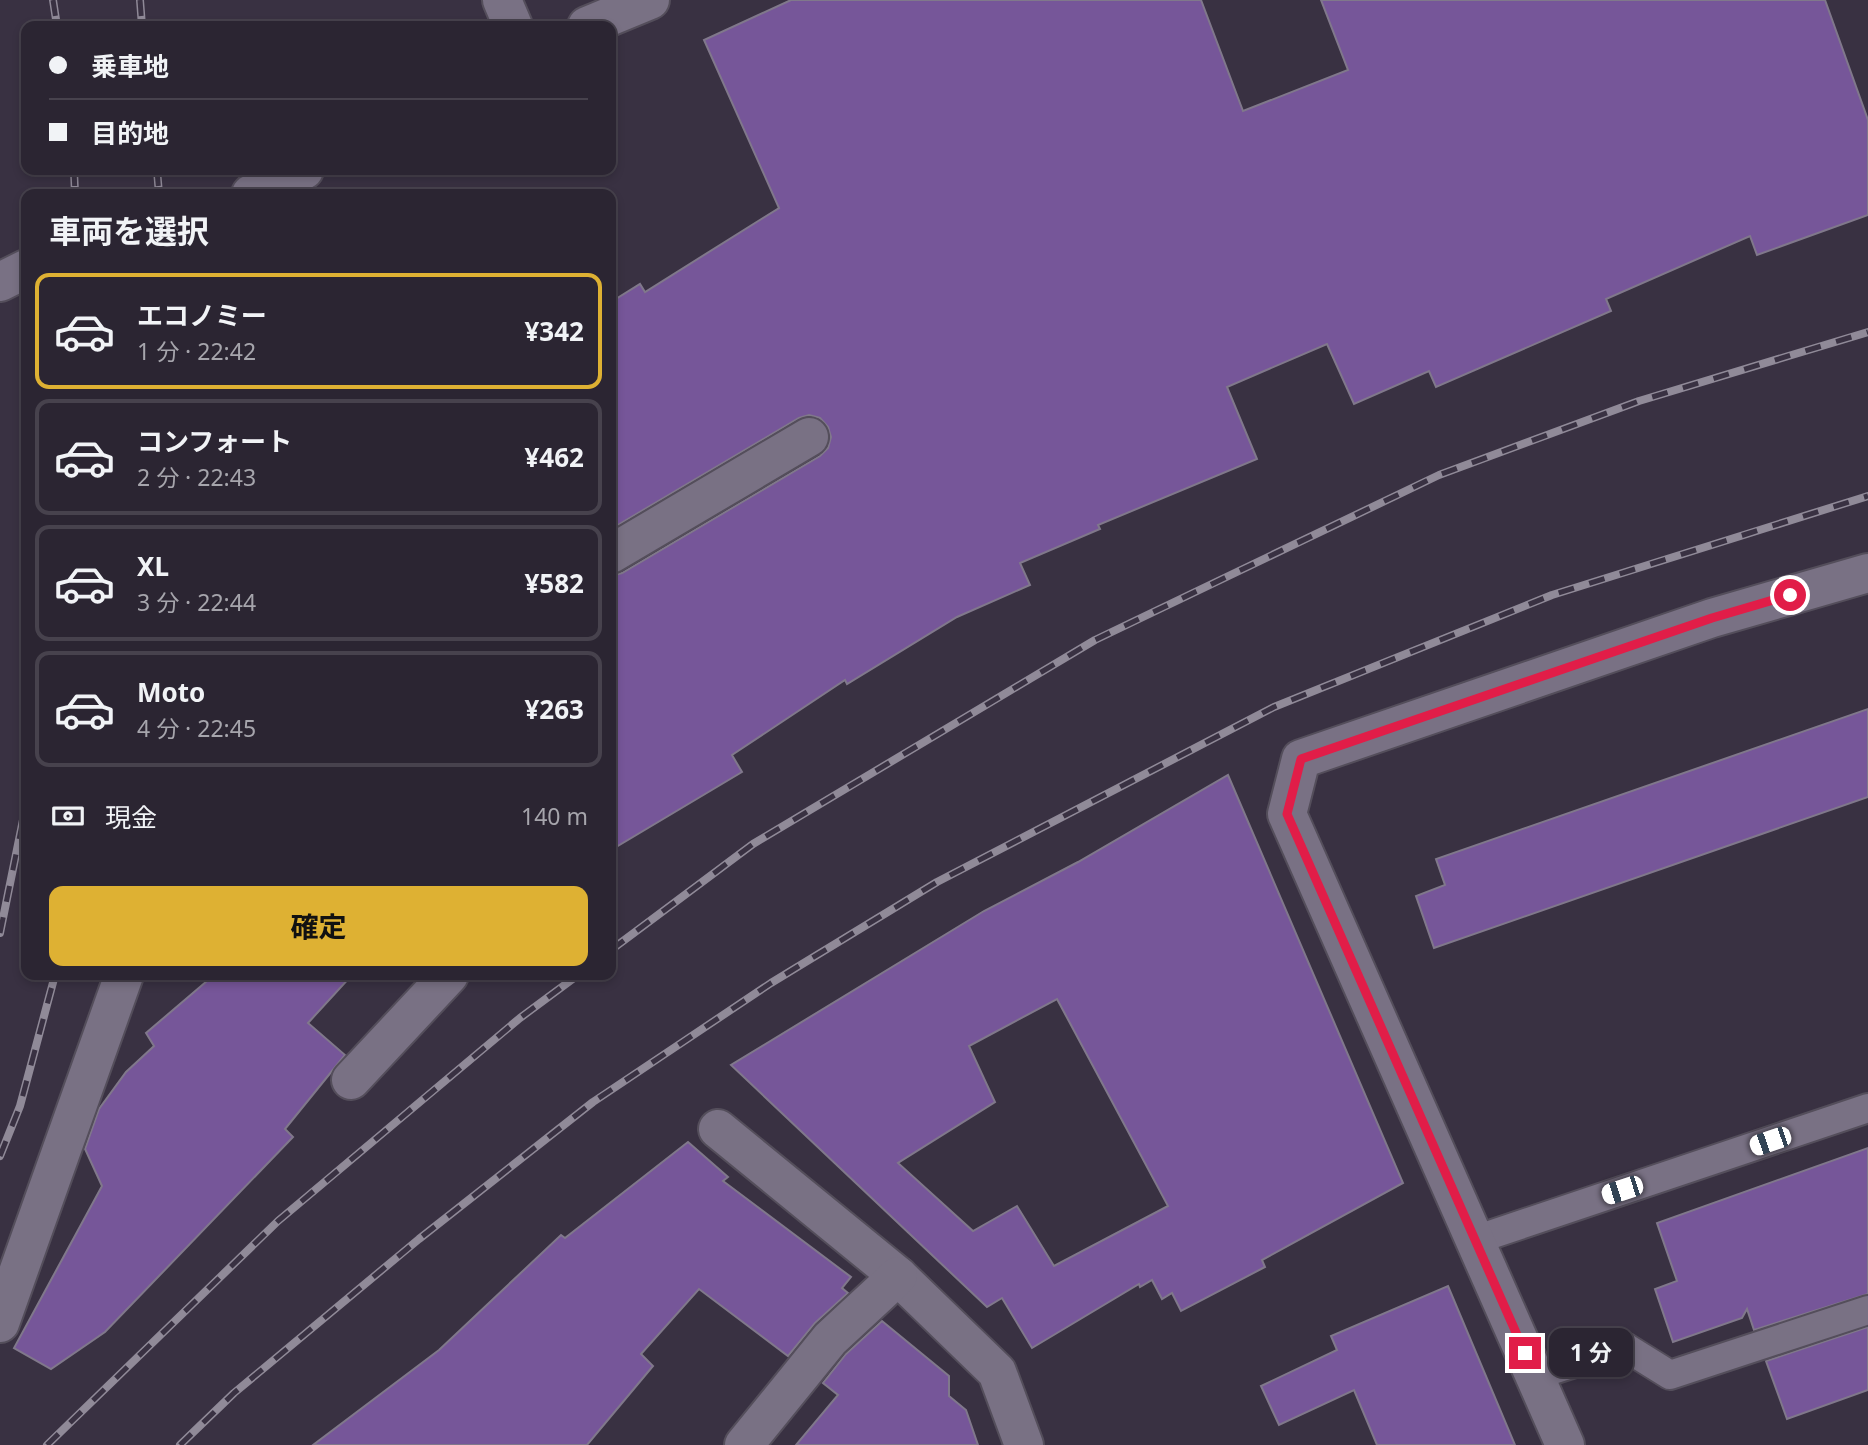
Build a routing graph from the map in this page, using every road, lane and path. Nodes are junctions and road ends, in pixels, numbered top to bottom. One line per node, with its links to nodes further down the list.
1 (502, 0): 3 (street)
2 (650, 0): 4 (street)
3 (511, 21)
4 (599, 21)
5 (294, 175): 6 (street)
6 (268, 189)
7 (21, 272): 8 (street)
8 (0, 282)
9 (809, 438): 10 (street)
10 (616, 551)
11 (1868, 573): 17 (street)
12 (122, 980): 20 (street)
13 (444, 980): 14 (street)
14 (351, 1080)
15 (1868, 1108): 17 (lane)
16 (718, 1129): 18 (street)
17 (1475, 1240): 21 (street)
18 (898, 1276): 22 (street); 23 (street)
19 (1868, 1310): 21 (lane)
20 (0, 1323)
21 (1534, 1376): 24 (street)
22 (744, 1445)
23 (1024, 1445)
24 (1565, 1445)

